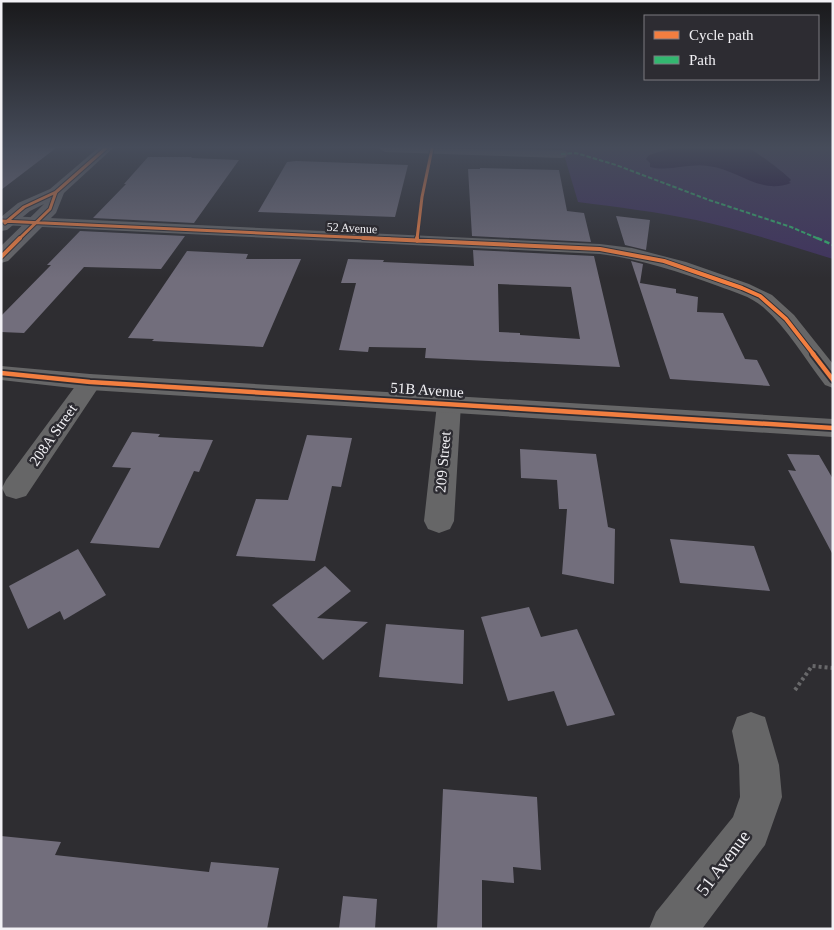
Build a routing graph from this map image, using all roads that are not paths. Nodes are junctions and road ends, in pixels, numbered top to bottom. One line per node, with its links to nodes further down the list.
1 (56, 192): 2 (main road); 3 (main road)
2 (3, 223): 3 (street, 52 Avenue)
3 (36, 223): 4 (main road); 6 (street, 52 Avenue)
4 (1, 257)
5 (7, 376): 7 (street, 51B Avenue)
6 (833, 380)
7 (90, 382): 8 (street, 51B Avenue); 10 (street, 208A Street)
8 (449, 404): 9 (street, 51B Avenue); 11 (street, 209 Street)
9 (833, 428)
10 (16, 488)
11 (439, 521)
12 (751, 731): 13 (street, 51 Avenue)
13 (673, 929)

